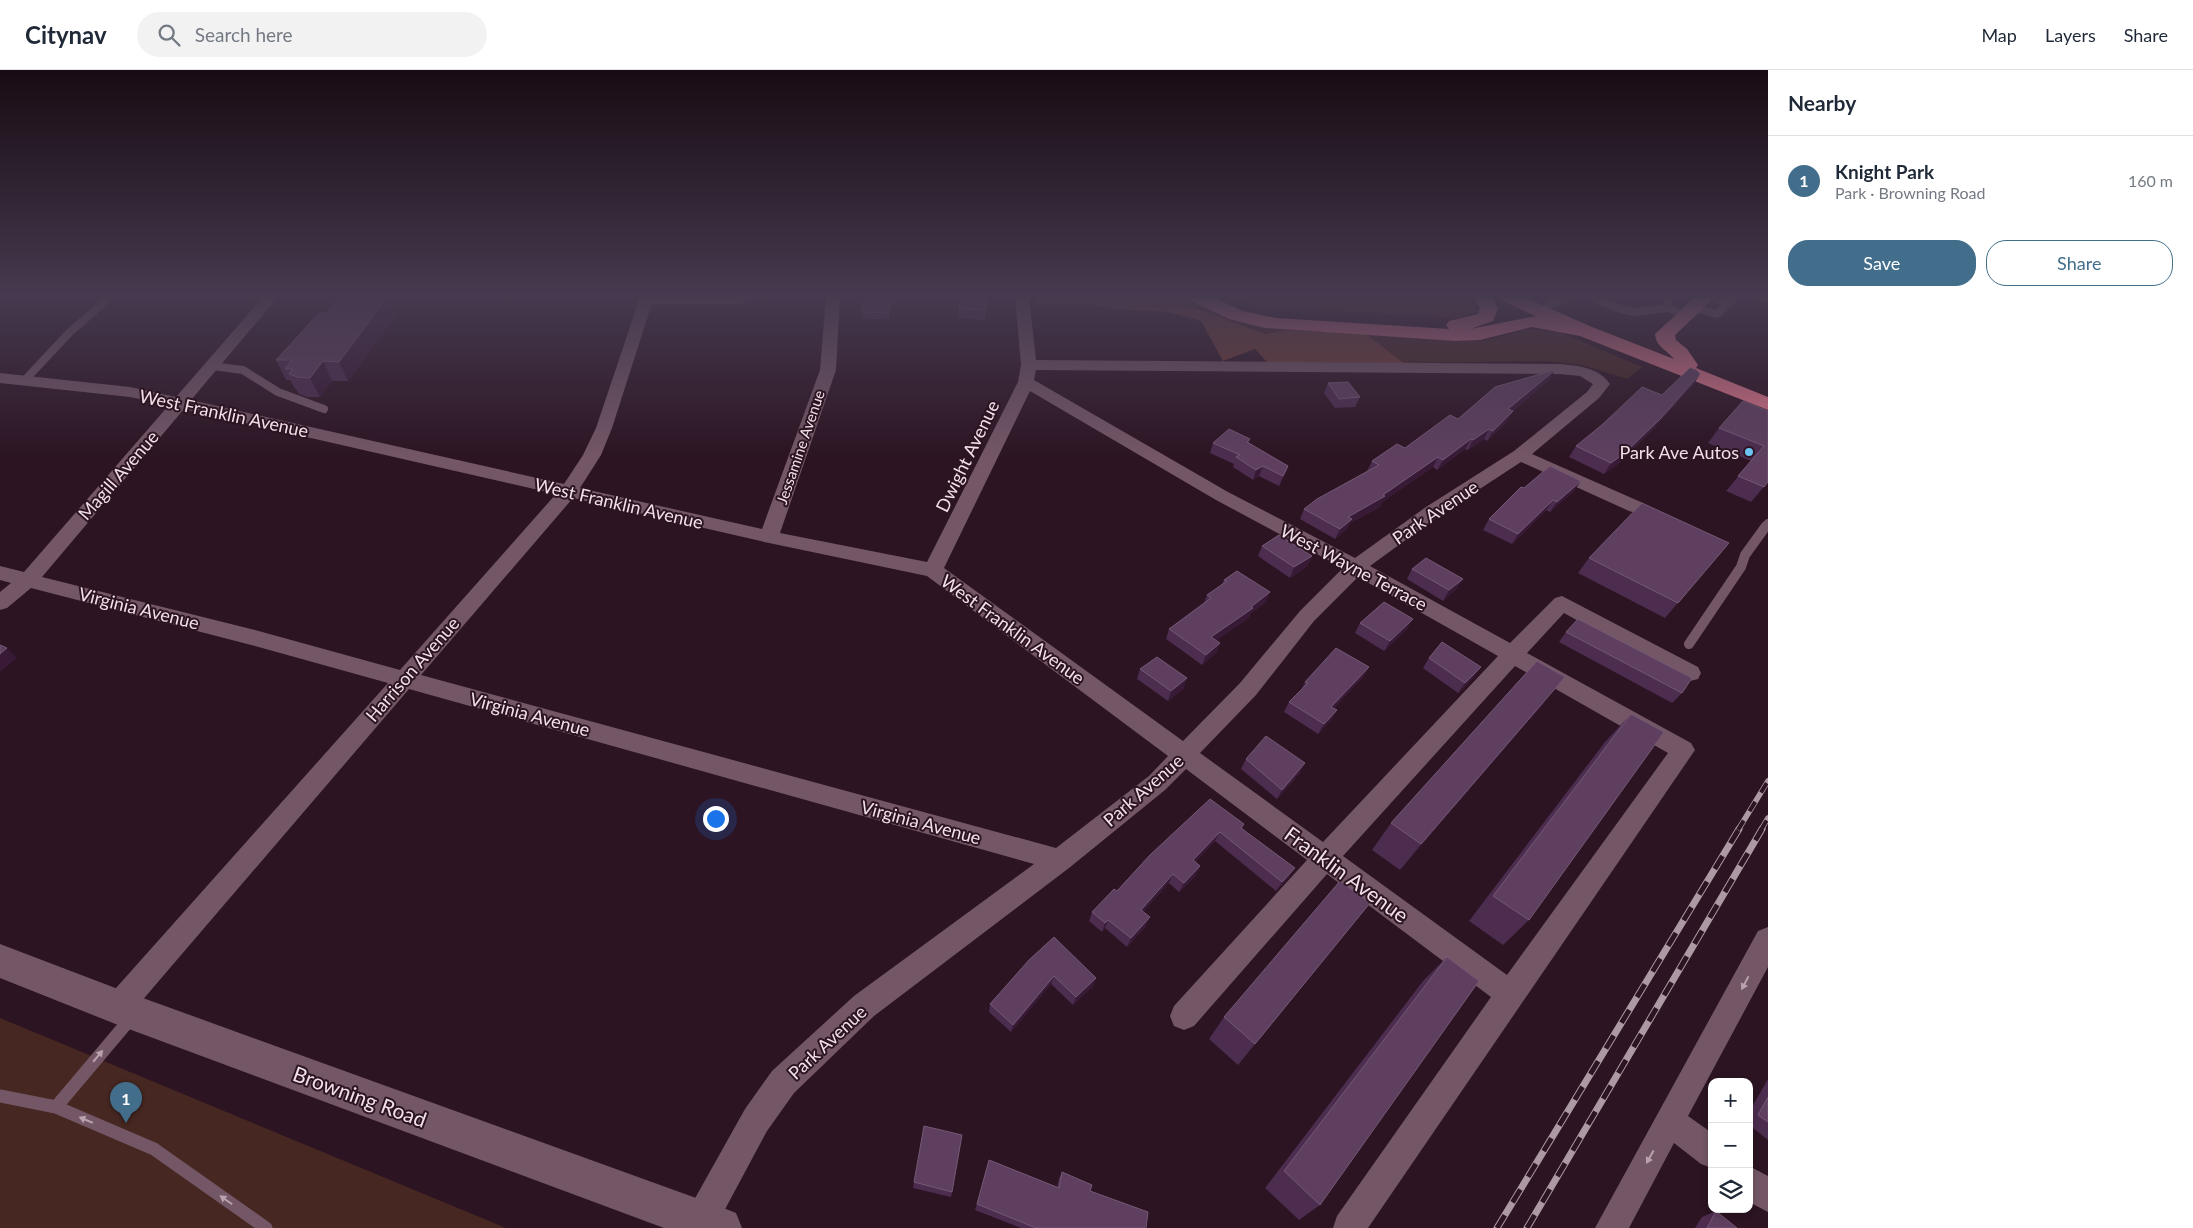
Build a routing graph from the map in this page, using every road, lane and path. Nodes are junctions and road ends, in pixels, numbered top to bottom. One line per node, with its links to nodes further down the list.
1 (52, 351): 13 (lane)
2 (225, 351): 10 (street, Magill Avenue)
3 (629, 351): 19 (street, Harrison Avenue)
4 (829, 351): 22 (street, Jessamine Avenue)
5 (1026, 351): 11 (street)
6 (1635, 351): 16 (highway)
7 (1655, 351): 9 (highway)
8 (1677, 351): 9 (highway)
9 (1688, 365): 14 (highway)
10 (212, 366): 15 (street, Magill Avenue); 17 (lane)
11 (1027, 374): 18 (street, Park Avenue); 23 (street, West Wayne Terrace); 24 (street, Dwight Avenue)
12 (0, 378): 13 (street, West Franklin Avenue)
13 (24, 380): 15 (street, West Franklin Avenue)
14 (1768, 395)
15 (181, 403): 19 (street, West Franklin Avenue); 26 (street, Magill Avenue)
16 (1768, 404)
17 (324, 409)
18 (1520, 455): 20 (street); 23 (street, Park Avenue)
19 (568, 492): 22 (street, West Franklin Avenue); 31 (street, Harrison Avenue)
20 (1636, 507)
21 (1768, 523): 28 (lane)
22 (769, 537): 24 (street, West Franklin Avenue)
23 (1356, 567): 29 (street, West Wayne Terrace); 32 (street, Park Avenue)
24 (933, 570): 32 (street, West Franklin Avenue)
25 (0, 573): 26 (street, Virginia Avenue)
26 (28, 580): 27 (street, Magill Avenue); 31 (street, Virginia Avenue)
27 (0, 603)
28 (1689, 644)
29 (1512, 654): 30 (street); 33 (street); 37 (street, West Wayne Terrace)
30 (1690, 673)
31 (403, 679): 34 (street, Virginia Avenue); 38 (street, Harrison Avenue)
32 (1184, 754): 33 (street, Franklin Avenue); 34 (street, Park Avenue)
33 (1326, 858): 37 (street, Franklin Avenue); 39 (street)
34 (1060, 860): 46 (street, Park Avenue)
35 (1768, 940): 42 (street, one-way to 42)
36 (0, 961): 38 (street, Browning Road)
37 (1510, 994): 48 (street)
38 (127, 1010): 41 (lane, one-way to 38); 46 (street, Browning Road)
39 (1184, 1016)
40 (0, 1096): 41 (lane)
41 (56, 1107): 47 (lane, one-way to 41)
42 (1670, 1121): 43 (street); 49 (street, one-way to 49)
43 (1708, 1150)
44 (1753, 1185): 45 (street)
45 (1768, 1196)
46 (711, 1224)
47 (266, 1228)
48 (1349, 1228)
49 (1611, 1228)

